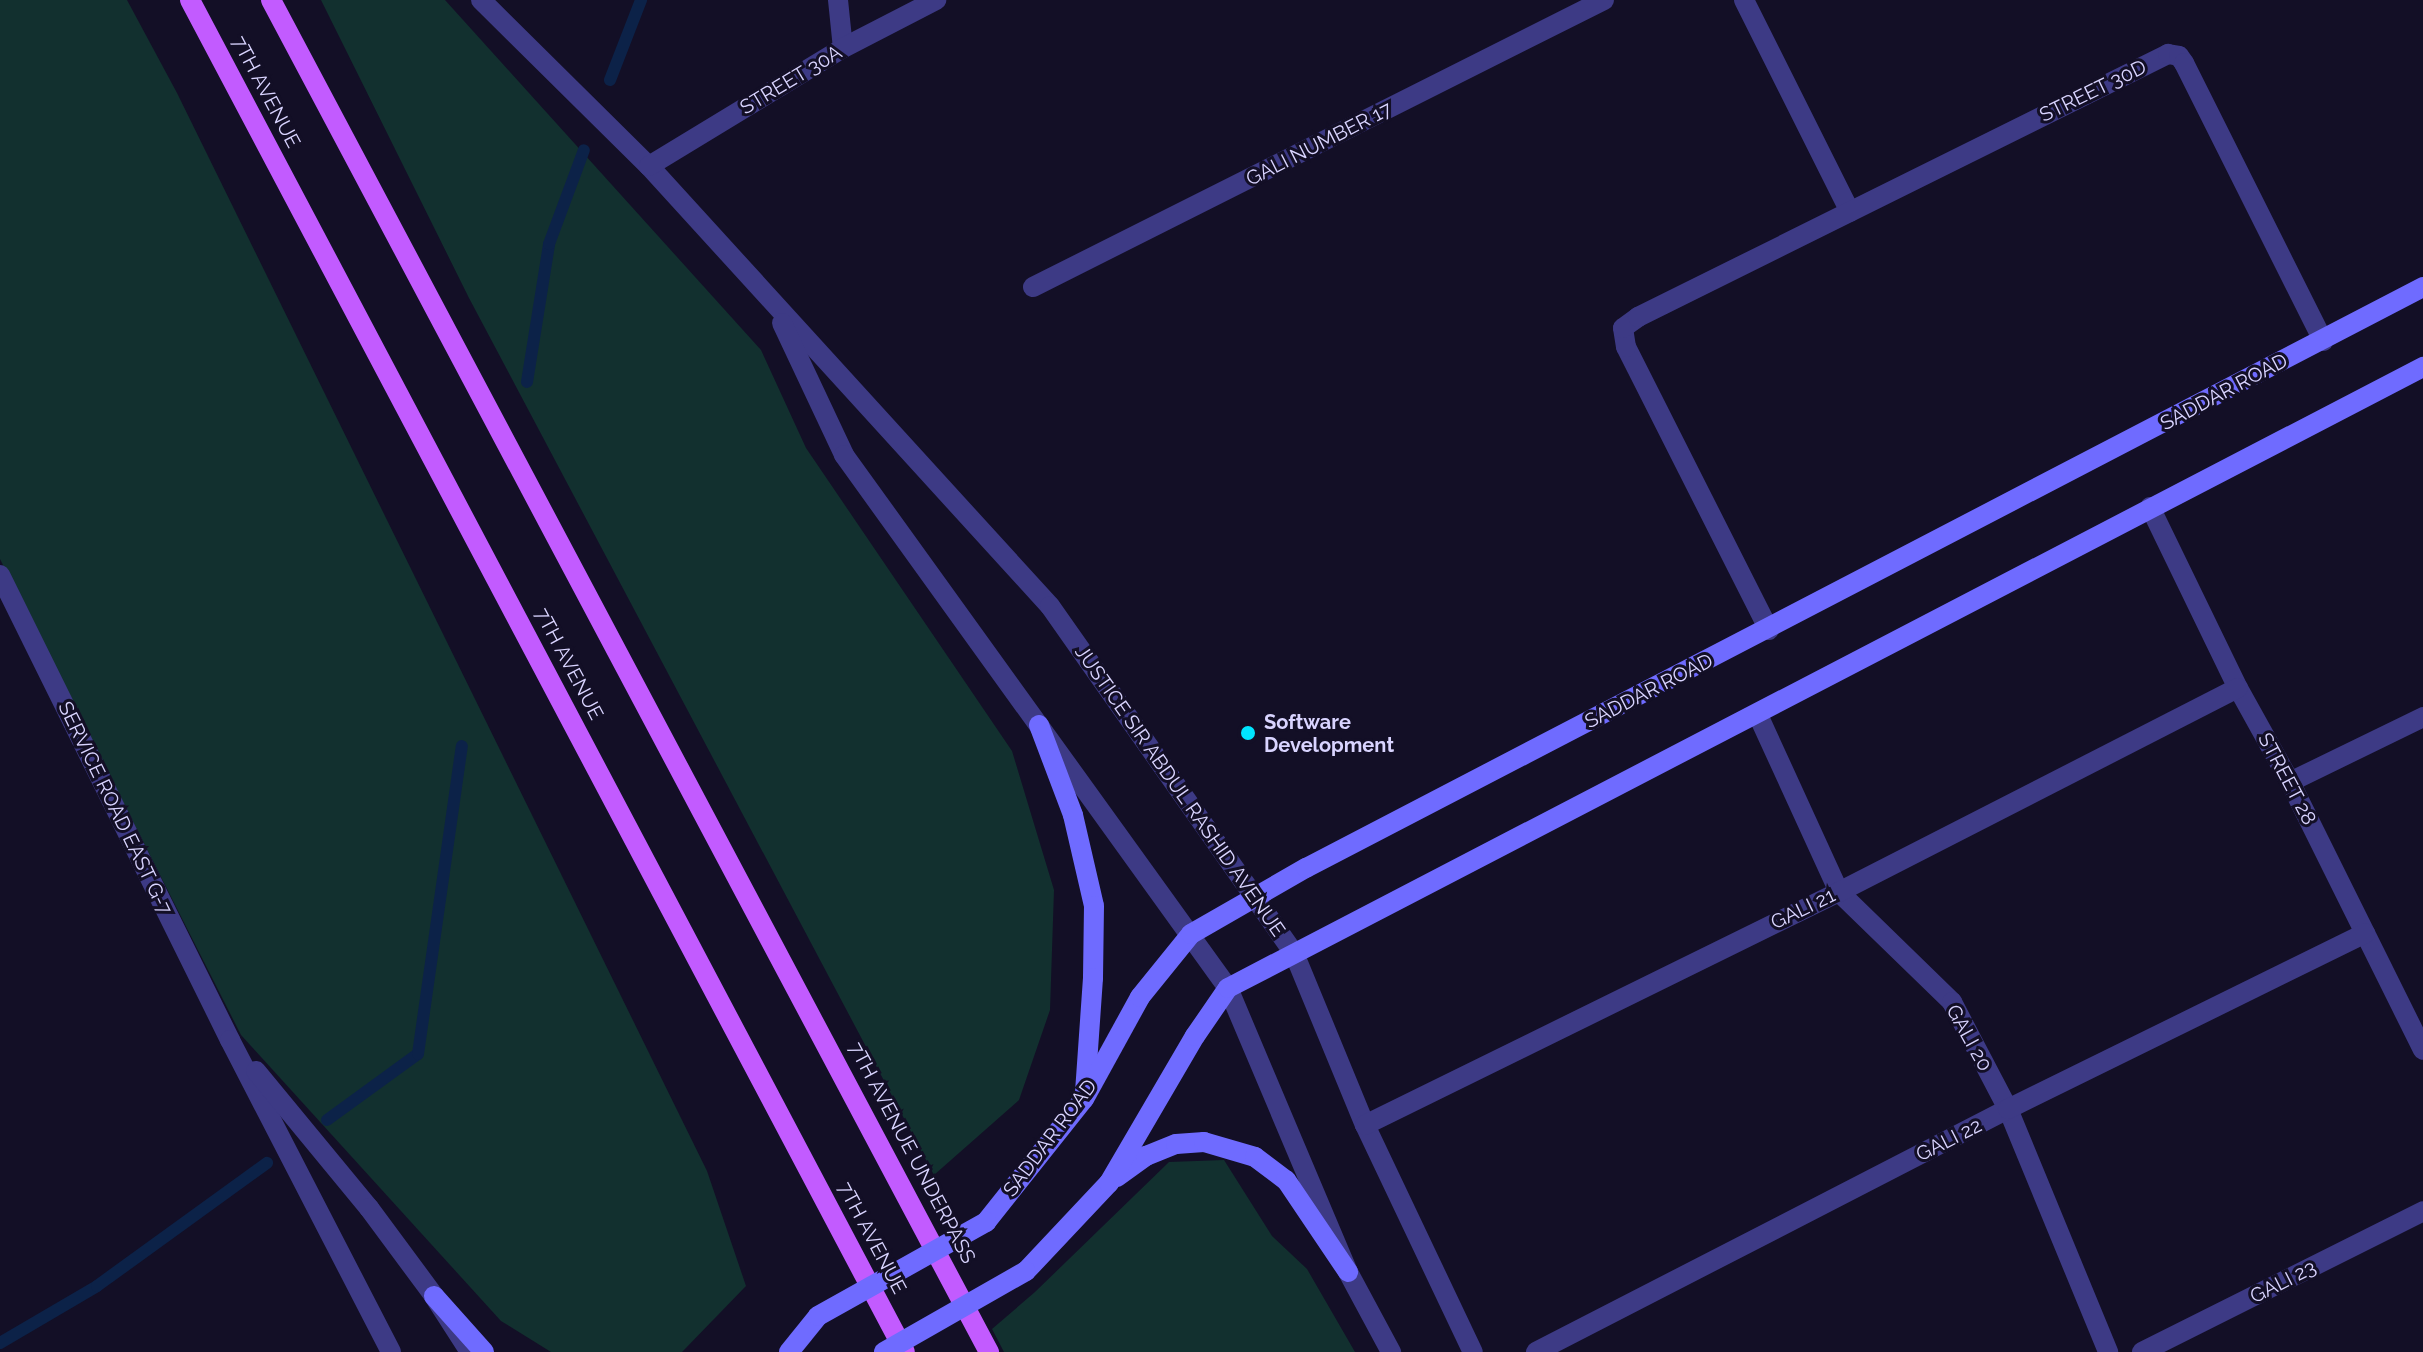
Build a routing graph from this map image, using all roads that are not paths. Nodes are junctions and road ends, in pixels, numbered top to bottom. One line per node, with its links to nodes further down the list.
1 (190, 0): 45 (main road, 7TH AVENUE)
2 (271, 0): 46 (main road, 7TH AVENUE UNDERPASS)
3 (481, 0): 9 (street, JUSTICE SIR ABDUL RASHID AVENUE)
4 (838, 0): 8 (street)
5 (936, 0): 8 (street, STREET 30A)
6 (1604, 0): 11 (street, GALI NUMBER 17)
7 (1744, 0): 10 (street)
8 (843, 48): 9 (street, STREET 30A)
9 (649, 166): 13 (street, JUSTICE SIR ABDUL RASHID AVENUE)
10 (1850, 212): 14 (street, STREET 30D); 18 (street, STREET 30D)
11 (1033, 287)
12 (2423, 287): 14 (street, SADDAR ROAD)
13 (773, 305): 22 (street, JUSTICE SIR ABDUL RASHID AVENUE); 25 (street, JUSTICE SIR ABDUL RASHID AVENUE)
14 (2323, 341): 18 (street, SADDAR ROAD)
15 (2423, 367): 16 (street)
16 (2150, 507): 19 (street, STREET 28); 20 (street)
17 (0, 575): 31 (street, SERVICE ROAD EAST G-7)
18 (1769, 630): 25 (street, SADDAR ROAD)
19 (2238, 688): 23 (street, STREET 28); 24 (street, GALI 21)
20 (1758, 715): 24 (street, GALI 20); 28 (street)
21 (2423, 717): 23 (street)
22 (1039, 725): 27 (street, JUSTICE SIR ABDUL RASHID AVENUE); 33 (street)
23 (2290, 782): 26 (street, STREET 28)
24 (1839, 892): 34 (street, GALI 20); 35 (street, GALI 21)
25 (1257, 898): 27 (street, SADDAR ROAD); 28 (street, JUSTICE SIR ABDUL RASHID AVENUE)
26 (2365, 933): 30 (street, STREET 28); 34 (street, GALI 22)
27 (1191, 934): 29 (street, JUSTICE SIR ABDUL RASHID AVENUE); 33 (street, SADDAR ROAD)
28 (1294, 953): 29 (street); 35 (street, JUSTICE SIR ABDUL RASHID AVENUE)
29 (1228, 988): 36 (street); 38 (street, JUSTICE SIR ABDUL RASHID AVENUE)
30 (2416, 1021): 32 (street, STREET 28)
31 (230, 1040): 39 (street, SERVICE ROAD EAST G-7); 40 (street, SERVICE ROAD EAST G-7)
32 (2423, 1050)
33 (1084, 1099): 43 (street, SADDAR ROAD, bridge)
34 (2008, 1109): 49 (street, GALI 22); 50 (street, GALI 20)
35 (1365, 1125): 48 (street, JUSTICE SIR ABDUL RASHID AVENUE)
36 (1109, 1183): 38 (street); 44 (street, bridge)
37 (2423, 1211): 51 (street, GALI 23)
38 (1348, 1272): 47 (street, JUSTICE SIR ABDUL RASHID AVENUE)
39 (434, 1296): 41 (street, SERVICE ROAD EAST G-7); 42 (street)
40 (391, 1352)
41 (470, 1352)
42 (484, 1352)
43 (789, 1352)
44 (884, 1352)
45 (905, 1352)
46 (989, 1352)
47 (1391, 1352)
48 (1473, 1352)
49 (1536, 1352)
50 (2108, 1352)
51 (2142, 1352)

